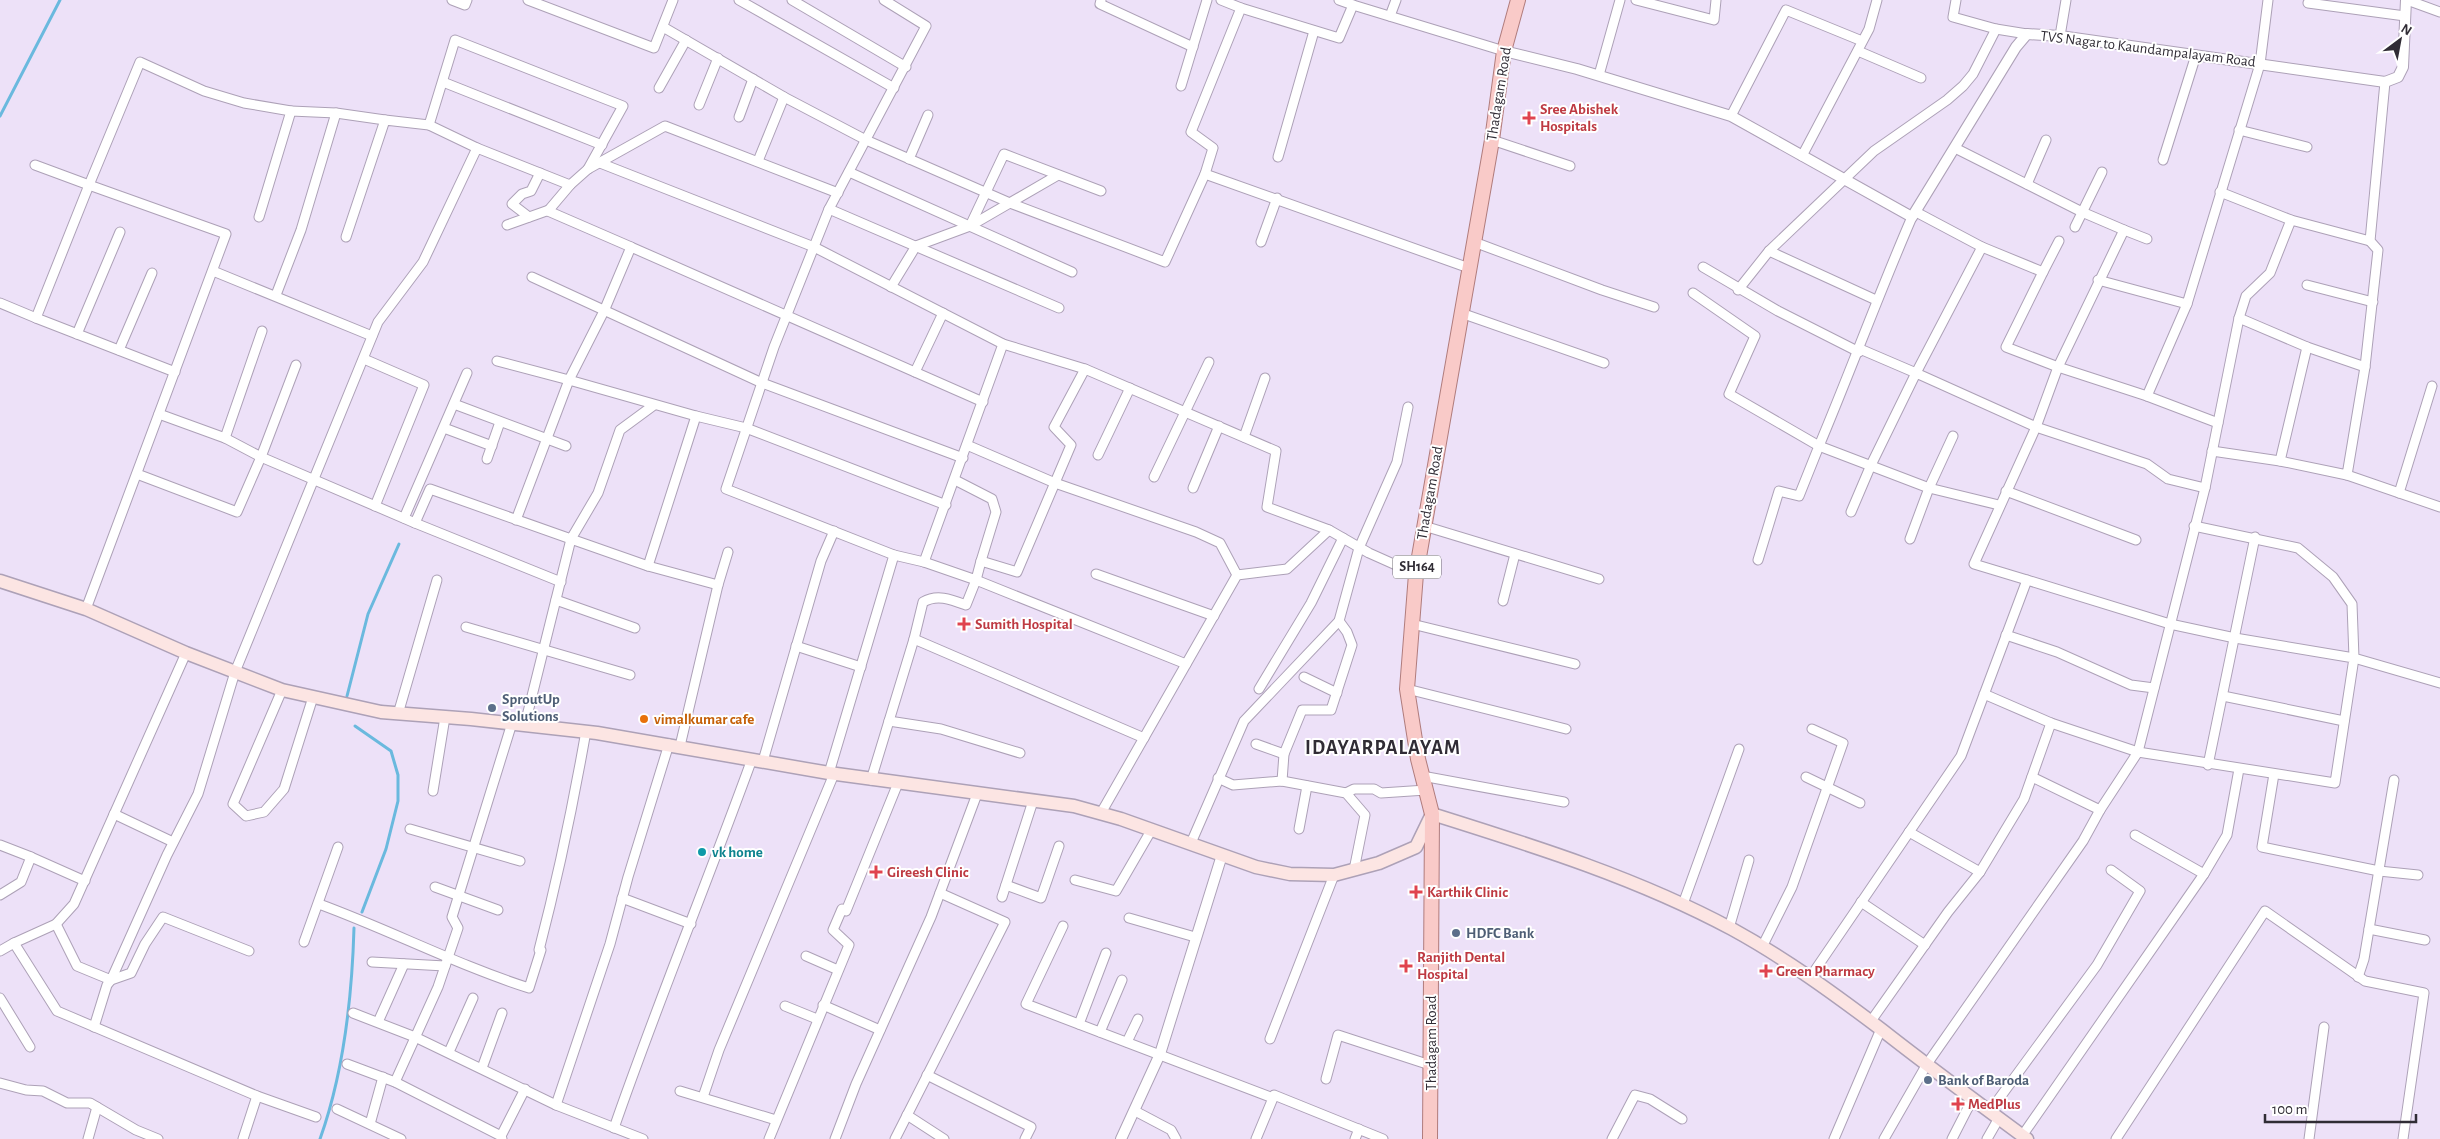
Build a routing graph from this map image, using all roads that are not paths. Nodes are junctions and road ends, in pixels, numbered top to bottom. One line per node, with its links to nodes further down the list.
1 (452, 0): 2 (street)
2 (467, 0)
3 (528, 0): 28 (street)
4 (673, 0): 28 (street)
5 (739, 0): 49 (street)
6 (792, 0): 41 (street)
7 (884, 0): 41 (street)
8 (1101, 0): 35 (street)
9 (1207, 0): 35 (street)
10 (1221, 0): 24 (street)
11 (1339, 0): 23 (street)
12 (1396, 0): 26 (street)
13 (1518, 0): 36 (main road, Thadagam Road / SH164)
14 (1620, 0): 42 (street)
15 (1636, 0): 16 (street)
16 (1716, 0)
17 (1877, 0): 34 (street)
18 (1956, 0): 29 (street)
19 (2066, 0): 32 (street)
20 (2268, 0): 40 (street)
21 (2407, 0): 25 (street); 27 (street)
22 (2308, 3): 27 (street)
23 (1354, 5): 26 (street); 30 (street)
24 (1241, 8): 30 (street); 80 (street)
25 (2440, 12)
26 (1390, 16): 36 (street)
27 (2405, 16): 46 (street)
28 (663, 27): 33 (street)
29 (1996, 29): 31 (street); 81 (street)
30 (1314, 30): 68 (street)
31 (2027, 34): 32 (street, TVS Nagar to Kaundampalayam Road); 66 (street, TVS Nagar to Kaundampalayam Road)
32 (2060, 36): 38 (street, TVS Nagar to Kaundampalayam Road)
33 (686, 40): 39 (street); 48 (street)
34 (1862, 41): 37 (street); 55 (street)
35 (1193, 47): 47 (street)
36 (1504, 51): 42 (street); 61 (main road, Thadagam Road / SH164)
37 (1858, 51): 43 (street); 67 (street)
38 (2196, 55): 40 (street, TVS Nagar to Kaundampalayam Road); 70 (street)
39 (718, 58): 44 (street); 51 (street)
40 (2260, 64): 46 (street, TVS Nagar to Kaundampalayam Road); 59 (street)
41 (906, 66): 49 (street)
42 (1599, 75): 55 (street)
43 (1921, 78)
44 (753, 79): 50 (street); 56 (street)
45 (443, 82): 58 (street); 63 (street); 63 (street)
46 (2385, 82): 106 (street)
47 (1181, 86)
48 (659, 88)
49 (894, 88): 60 (street)
50 (784, 97): 60 (street); 71 (street)
51 (699, 106)
52 (292, 111): 53 (street); 82 (street); 95 (street)
53 (336, 113): 57 (street); 126 (street)
54 (928, 115): 69 (street)
55 (1731, 116): 67 (street)
56 (739, 117)
57 (385, 120): 58 (street); 103 (street)
58 (429, 124): 65 (street)
59 (2239, 130): 64 (street); 87 (street)
60 (866, 140): 69 (street); 76 (street)
61 (1492, 140): 74 (street); 108 (main road, Thadagam Road / SH164)
62 (2046, 140): 83 (street)
63 (602, 145): 75 (street)
64 (2307, 147)
65 (477, 148): 78 (street); 141 (street)
66 (1955, 148): 83 (street); 94 (street, TVS Nagar to Kaundampalayam Road)
67 (1802, 156): 81 (street)
68 (1278, 157)
69 (909, 159): 86 (street)
70 (2163, 160)
71 (758, 161): 72 (street); 88 (street)
72 (600, 163): 75 (street); 112 (street)
73 (35, 165): 82 (street)
74 (1570, 166)
75 (588, 169): 84 (street)
76 (849, 172): 88 (street); 99 (street)
77 (2102, 172): 93 (street)
78 (540, 173): 84 (street); 96 (street)
79 (1058, 174): 85 (street); 86 (street); 90 (street)
80 (1205, 174): 89 (street); 90 (street)
81 (1846, 180): 94 (street); 113 (street)
82 (89, 184): 116 (street); 137 (street)
83 (2027, 184): 93 (street)
84 (570, 185): 92 (street)
85 (1101, 191)
86 (986, 192): 90 (street); 99 (street)
87 (2220, 192): 97 (street); 130 (street)
88 (838, 193): 91 (street)
89 (1277, 198): 107 (street); 115 (street)
90 (1010, 203): 99 (street)
91 (830, 209): 109 (street); 112 (street)
92 (548, 210): 96 (street); 110 (street)
93 (2082, 212): 100 (street); 101 (street)
94 (1914, 215): 111 (street); 127 (street)
95 (259, 217)
96 (529, 217): 98 (street)
97 (2291, 220): 106 (street); 138 (street)
98 (507, 225)
99 (970, 226): 109 (street); 117 (street)
100 (2075, 227)
101 (2124, 230): 104 (street); 121 (street)
102 (120, 232): 140 (street)
103 (346, 237)
104 (2147, 239)
105 (2059, 241): 118 (street)
106 (2370, 241): 128 (street)
107 (1261, 242)
108 (1474, 242): 115 (main road, Thadagam Road / SH164); 132 (street)
109 (916, 246): 123 (street); 131 (street)
110 (631, 247): 133 (street); 136 (street)
111 (1982, 247): 118 (street); 157 (street)
112 (814, 248): 123 (street); 136 (street)
113 (1769, 251): 124 (street); 127 (street)
114 (1703, 267): 124 (street)
115 (1469, 268): 135 (main road, Thadagam Road / SH164)
116 (213, 271): 126 (street); 154 (street)
117 (1072, 272)
118 (2043, 272): 151 (street)
119 (152, 273): 144 (street)
120 (532, 277): 133 (street)
121 (2098, 280): 130 (street); 151 (street)
122 (2307, 285): 128 (street)
123 (891, 287): 134 (street)
124 (1738, 290): 145 (street)
125 (1693, 293): 184 (street)
126 (276, 296): 141 (street)
127 (1876, 300): 145 (street)
128 (2373, 302): 152 (street)
129 (0, 303): 137 (street)
130 (2188, 304): 163 (street)
131 (1059, 308)
132 (1654, 308)
133 (604, 311): 159 (street); 160 (street)
134 (942, 313): 142 (street); 155 (street)
135 (1461, 313): 149 (street); 211 (main road, Thadagam Road / SH164)
136 (786, 315): 155 (street); 160 (street)
137 (36, 318): 140 (street)
138 (2239, 318): 143 (street); 172 (street)
139 (262, 331): 179 (street)
140 (77, 334): 144 (street)
141 (372, 336): 146 (street)
142 (1004, 344): 153 (street); 164 (street)
143 (2307, 347): 152 (street); 190 (street)
144 (119, 350): 154 (street)
145 (1860, 350): 157 (street); 184 (street)
146 (364, 359): 195 (street); 204 (street)
147 (497, 361): 159 (street)
148 (1210, 362): 168 (street)
149 (1604, 363)
150 (296, 365): 187 (street)
151 (2058, 367): 163 (street); 174 (street)
152 (2365, 367): 193 (street)
153 (1085, 368): 162 (street); 197 (street)
154 (175, 372): 169 (street)
155 (915, 372): 164 (street)
156 (467, 373): 165 (street)
157 (1916, 373): 174 (street); 191 (street)
158 (1265, 378): 178 (street)
159 (568, 380): 166 (street); 180 (street)
160 (762, 382): 176 (street); 188 (street)
161 (2432, 386): 202 (street)
162 (1130, 388): 168 (street); 186 (street)
163 (2147, 396): 172 (street)
164 (983, 402): 181 (street)
165 (454, 404): 171 (street); 175 (street)
166 (654, 405): 170 (street); 217 (street)
167 (1408, 407): 220 (street)
168 (1185, 412): 173 (street); 194 (street)
169 (159, 414): 179 (street); 192 (street)
170 (696, 416): 176 (street); 227 (street)
171 (500, 422): 180 (street); 182 (street)
172 (2218, 423): 185 (street)
173 (1219, 426): 178 (street); 198 (street)
174 (2036, 427): 200 (street); 201 (street)
175 (444, 428): 182 (street); 208 (street)
176 (746, 428): 205 (street); 214 (street)
177 (1953, 436): 199 (street)
178 (1244, 437): 213 (street)
179 (224, 438): 187 (street)
180 (546, 439): 183 (street); 209 (street)
181 (967, 445): 188 (street); 197 (street)
182 (492, 446): 189 (street)
183 (566, 446)
184 (1819, 446): 191 (street); 224 (street)
185 (2212, 451): 190 (street); 200 (street)
186 (1098, 455)
187 (261, 457): 192 (street); 195 (street)
188 (963, 458): 196 (street)
189 (487, 459)
190 (2280, 461): 193 (street)
191 (1871, 465): 199 (street); 207 (street)
192 (136, 474): 240 (street)
193 (2347, 475): 202 (street)
194 (1154, 477)
195 (314, 480): 204 (street); 257 (street)
196 (955, 480): 205 (street); 225 (street)
197 (1055, 484): 225 (street); 230 (street)
198 (1193, 488)
199 (1930, 488): 203 (street); 218 (street)
200 (2205, 488): 212 (street)
201 (2006, 491): 203 (street); 219 (street)
202 (2399, 493): 206 (street)
203 (1999, 505): 234 (street)
204 (375, 506): 208 (street)
205 (946, 506): 226 (street)
206 (2440, 507)
207 (1851, 512)
208 (404, 518): 210 (street)
209 (516, 520): 210 (street); 217 (street)
210 (415, 523): 235 (street)
211 (1424, 526): 222 (street); 229 (main road, Thadagam Road / SH164)
212 (2194, 526): 215 (street); 244 (street)
213 (1329, 530): 216 (street); 230 (street)
214 (834, 531): 223 (street); 250 (street)
215 (2255, 537): 248 (street); 253 (street)
216 (1343, 538): 220 (street); 262 (street)
217 (571, 539): 227 (street); 235 (street)
218 (1910, 539)
219 (2136, 540)
220 (1359, 548): 229 (street); 242 (street)
221 (728, 552): 237 (street)
222 (1515, 554): 231 (street); 239 (street)
223 (894, 555): 226 (street); 256 (street)
224 (1758, 560)
225 (981, 561): 233 (street)
226 (924, 562): 233 (street)
227 (648, 566): 237 (street)
228 (1096, 574): 241 (street)
229 (1416, 574): 243 (main road, Thadagam Road / SH164)
230 (1237, 575): 241 (street)
231 (1599, 579)
232 (437, 580): 269 (street)
233 (976, 580): 249 (street); 254 (street)
234 (2027, 580): 244 (street); 247 (street)
235 (561, 582): 238 (street)
236 (3, 585): 240 (main road)
237 (718, 585): 280 (street)
238 (556, 600): 246 (street); 251 (street)
239 (1503, 601)
240 (86, 609): 252 (main road)
241 (1214, 616): 254 (street)
242 (1339, 621): 265 (street); 292 (street)
243 (1412, 624): 255 (street); 263 (main road, Thadagam Road / SH164)
244 (2170, 624): 248 (street); 261 (street)
245 (466, 627): 251 (street)
246 (635, 628)
247 (2006, 635): 261 (street); 266 (street)
248 (2234, 638): 253 (street); 267 (street)
249 (914, 639): 271 (street); 278 (street)
250 (796, 646): 256 (street); 285 (street)
251 (543, 650): 258 (street); 273 (street)
252 (186, 652): 257 (main road); 308 (street)
253 (2354, 658): 260 (street); 272 (street)
254 (1186, 664): 278 (street)
255 (1575, 664)
256 (861, 667): 288 (street)
257 (235, 672): 264 (main road); 315 (street)
258 (630, 675)
259 (1304, 677): 265 (street)
260 (2440, 683)
261 (2154, 688): 282 (street)
262 (1259, 689)
263 (1407, 689): 275 (street); 297 (main road, Thadagam Road / SH164)
264 (282, 690): 268 (main road); 268 (street)
265 (1337, 693): 284 (street)
266 (1984, 694): 274 (street); 313 (street)
267 (2223, 696): 272 (street); 286 (street)
268 (313, 697): 269 (main road)
269 (398, 714): 270 (main road)
270 (445, 718): 273 (main road); 300 (street)
271 (889, 721): 283 (street); 293 (street)
272 (2344, 721): 289 (street)
273 (518, 723): 277 (main road); 320 (street)
274 (2051, 723): 282 (street); 291 (street)
275 (1566, 728)
276 (1812, 730): 299 (street)
277 (586, 732): 280 (main road); 361 (street)
278 (1144, 738): 307 (street)
279 (1256, 744): 284 (street)
280 (674, 745): 285 (main road); 340 (street)
281 (1739, 749): 343 (street)
282 (2138, 752): 286 (street); 306 (street)
283 (1020, 753)
284 (1284, 754): 295 (street)
285 (758, 761): 288 (main road); 347 (street)
286 (2208, 765): 287 (street)
287 (2239, 769): 289 (street); 329 (street)
288 (831, 774): 293 (main road); 402 (street)
289 (2274, 774): 327 (street)
290 (1806, 777): 299 (street)
291 (2032, 777): 306 (street); 328 (street)
292 (1218, 778): 295 (street); 316 (street)
293 (871, 780): 296 (main road)
294 (2394, 780): 327 (street)
295 (1282, 781): 298 (street)
296 (898, 783): 302 (main road); 364 (street)
297 (1424, 783): 301 (street); 304 (street); 309 (main road, Thadagam Road / SH164)
298 (1307, 786): 301 (street); 312 (street)
299 (1827, 787): 305 (street); 356 (street)
300 (433, 791)
301 (1346, 793): 325 (street)
302 (977, 794): 303 (main road); 336 (street)
303 (1033, 800): 307 (main road); 334 (street)
304 (1564, 802)
305 (1860, 803)
306 (2100, 810): 391 (street)
307 (1102, 813): 311 (main road)
308 (114, 814): 315 (street); 333 (street)
309 (1432, 814): 325 (main road); 343 (main road); 392 (main road, Thadagam Road / SH164)
310 (410, 829): 320 (street)
311 (1152, 829): 316 (main road); 332 (street)
312 (1299, 829)
313 (1909, 832): 328 (street); 341 (street)
314 (2135, 835): 329 (street)
315 (173, 842): 367 (street)
316 (1191, 843): 321 (main road)
317 (0, 845): 322 (street)
318 (1059, 846): 334 (street)
319 (338, 847): 342 (street)
320 (473, 847): 324 (street); 338 (street)
321 (1222, 855): 330 (main road); 351 (street)
322 (31, 857): 333 (street); 337 (street)
323 (1748, 860): 349 (street)
324 (520, 861)
325 (1354, 870): 330 (main road)
326 (2111, 870): 409 (street)
327 (2379, 871): 331 (street); 350 (street)
328 (1980, 872): 355 (street)
329 (2204, 874): 418 (street)
330 (1334, 875): 385 (street)
331 (2418, 875)
332 (1075, 880)
333 (85, 881): 346 (street)
334 (1006, 885): 339 (street)
335 (435, 887): 338 (street)
336 (940, 893): 382 (street); 394 (street)
337 (0, 895)
338 (458, 896): 344 (street); 361 (street)
339 (1002, 897)
340 (622, 898): 347 (street); 405 (street)
341 (1861, 902): 355 (street); 365 (street)
342 (319, 904): 353 (street); 361 (street)
343 (1683, 904): 349 (main road)
344 (498, 910)
345 (1129, 918): 351 (street)
346 (56, 924): 354 (street); 367 (street)
347 (691, 924): 415 (street)
348 (1063, 926): 378 (street)
349 (1729, 928): 356 (main road)
350 (2369, 929): 352 (street); 366 (street)
351 (1195, 937): 389 (street)
352 (2425, 940)
353 (304, 942)
354 (14, 943): 357 (street); 380 (street)
355 (1925, 945): 379 (street)
356 (1762, 947): 365 (main road)
357 (0, 951)
358 (249, 951): 367 (street)
359 (1106, 953): 378 (street)
360 (806, 956): 364 (street)
361 (447, 961): 363 (street); 384 (street)
362 (372, 962): 363 (street)
363 (404, 964): 377 (street)
364 (838, 970): 371 (street)
365 (1811, 976): 379 (main road)
366 (2358, 977): 440 (street); 442 (street)
367 (111, 980): 380 (street)
368 (1122, 980): 383 (street)
369 (0, 998): 387 (street)
370 (473, 998): 388 (street)
371 (823, 1005): 375 (street); 382 (street)
372 (785, 1006): 375 (street)
373 (353, 1012): 377 (street)
374 (502, 1013): 393 (street)
375 (817, 1019): 412 (street)
376 (1138, 1019): 386 (street)
377 (378, 1022): 384 (street)
378 (1079, 1024): 383 (street)
379 (1876, 1025): 391 (main road); 436 (street)
380 (94, 1027): 401 (street)
381 (2324, 1027): 441 (street)
382 (880, 1030): 425 (street)
383 (1100, 1032): 386 (street)
384 (415, 1036): 388 (street); 397 (street)
385 (1270, 1039)
386 (1127, 1042): 389 (street)
387 (30, 1047)
388 (449, 1052): 393 (street)
389 (1160, 1054): 403 (street); 408 (street)
390 (347, 1064): 395 (street)
391 (1927, 1064): 404 (main road); 437 (street)
392 (1430, 1065): 396 (street); 434 (main road, Thadagam Road / SH164)
393 (482, 1068): 399 (street)
394 (927, 1075): 410 (street); 428 (street)
395 (383, 1077): 397 (street); 414 (street)
396 (1326, 1079)
397 (395, 1082): 417 (street)
398 (0, 1083): 406 (street)
399 (525, 1089): 405 (street); 417 (street)
400 (680, 1091): 402 (street)
401 (257, 1096): 411 (street); 421 (street)
402 (703, 1096): 412 (street)
403 (1273, 1098): 416 (street); 431 (street)
404 (1972, 1098): 409 (main road); 438 (street)
405 (556, 1105): 415 (street)
406 (97, 1107): 419 (street); 420 (street)
407 (337, 1108): 414 (street)
408 (1135, 1110): 429 (street); 430 (street)
409 (1994, 1114): 418 (main road); 439 (street)
410 (907, 1115): 426 (street); 427 (street)
411 (316, 1117)
412 (776, 1120): 424 (street)
413 (1682, 1120): 435 (street)
414 (370, 1124): 422 (street)
415 (614, 1128): 423 (street)
416 (1359, 1129): 432 (street); 433 (street)
417 (502, 1137)
418 (2024, 1137)
419 (88, 1139)
420 (158, 1139)
421 (243, 1139)
422 (401, 1139)
423 (643, 1139)
424 (769, 1139)
425 (835, 1139)
426 (895, 1139)
427 (944, 1139)
428 (1025, 1139)
429 (1121, 1139)
430 (1176, 1139)
431 (1256, 1139)
432 (1355, 1139)
433 (1383, 1139)
434 (1430, 1139)
435 (1612, 1139)
436 (1834, 1139)
437 (1884, 1139)
438 (1952, 1139)
439 (1987, 1139)
440 (2116, 1139)
441 (2309, 1139)
442 (2403, 1139)

